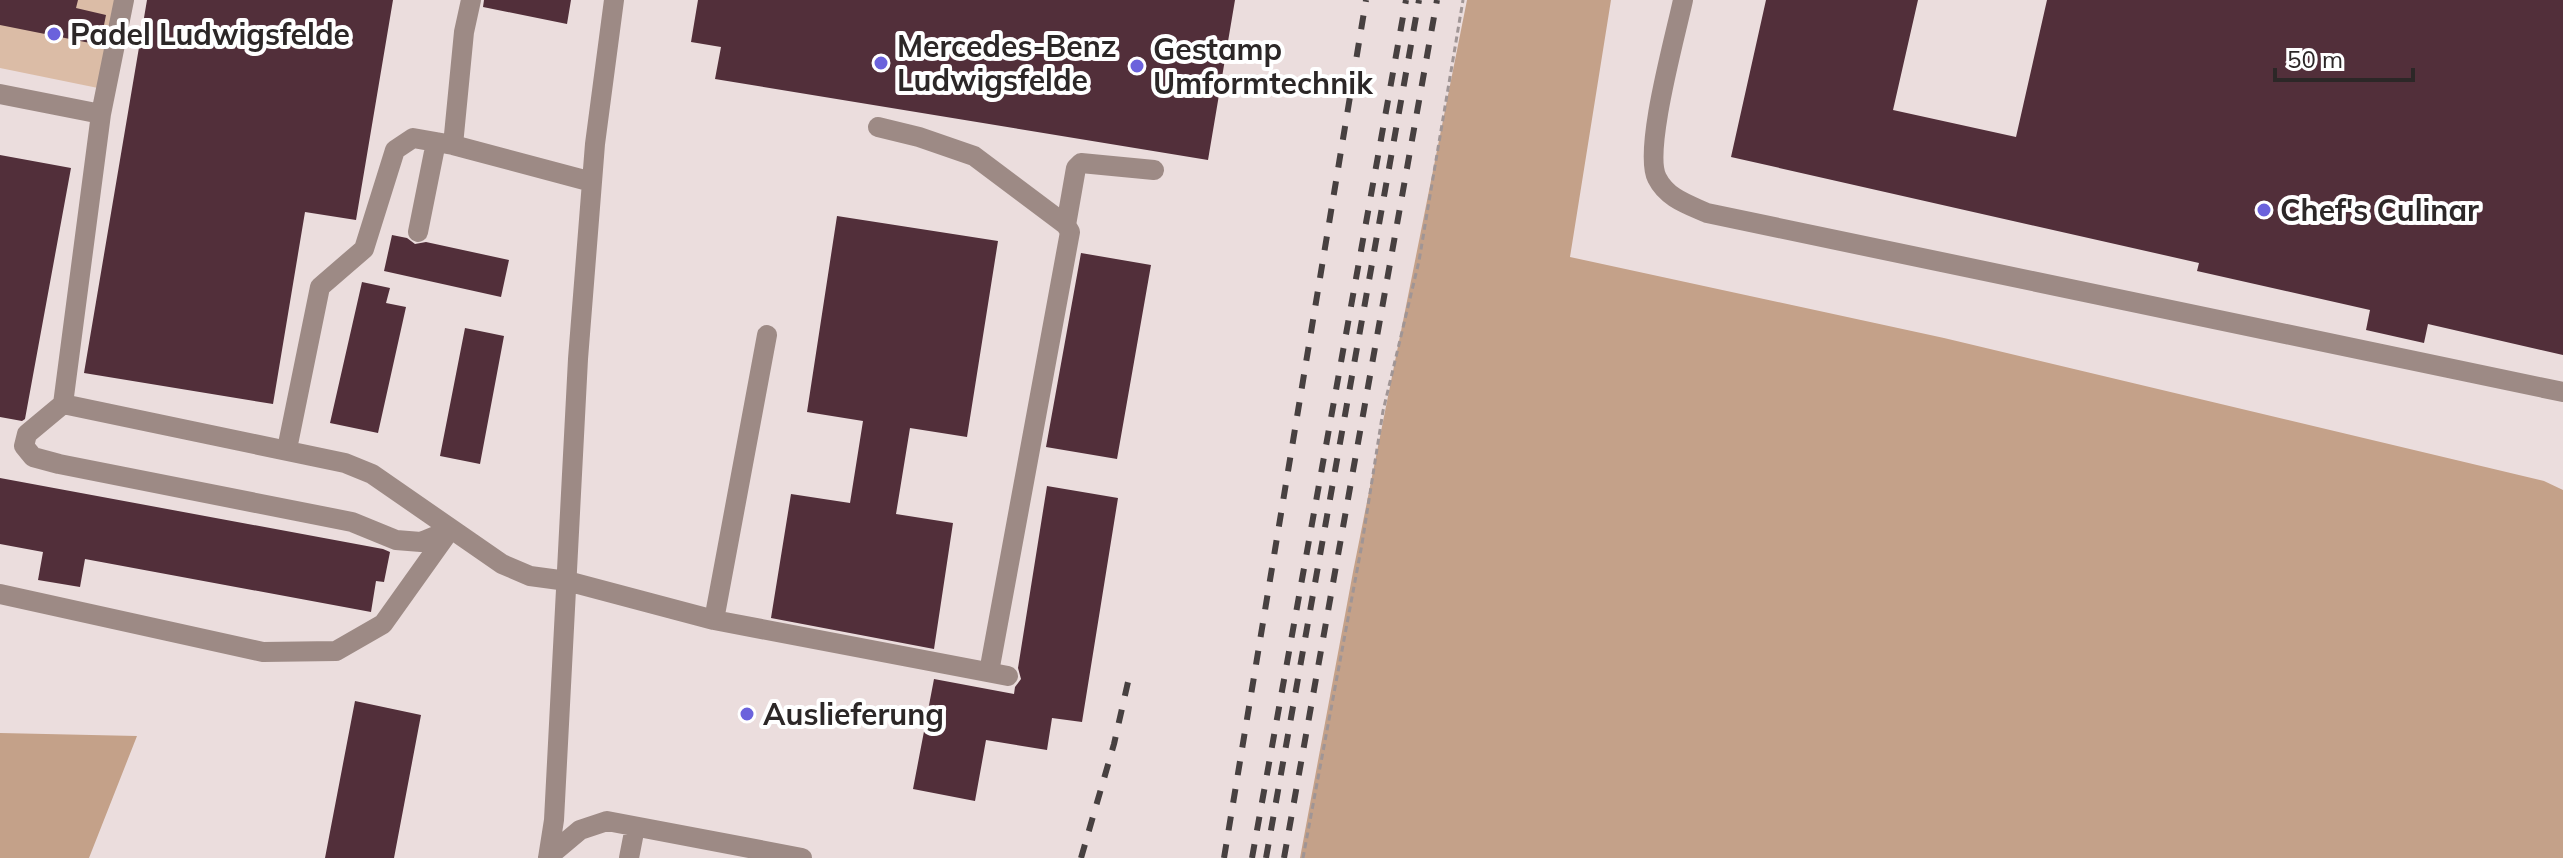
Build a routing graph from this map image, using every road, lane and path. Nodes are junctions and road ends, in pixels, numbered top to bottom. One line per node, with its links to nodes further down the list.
1 (124, 0): 7 (lane)
2 (471, 0): 9 (lane)
3 (614, 0): 11 (lane)
4 (1463, 0): 26 (path)
5 (1683, 0): 15 (lane)
6 (0, 94): 7 (lane)
7 (101, 114): 16 (lane)
8 (878, 127): 12 (lane)
9 (444, 144): 11 (lane); 13 (lane); 17 (lane)
10 (1154, 170): 12 (lane)
11 (592, 182): 19 (lane)
12 (1066, 225): 21 (lane)
13 (418, 232)
14 (767, 335): 21 (lane)
15 (2563, 392)
16 (63, 404): 17 (lane); 18 (lane)
17 (287, 449): 18 (lane)
18 (450, 530): 19 (lane); 20 (lane)
19 (567, 581): 21 (lane); 23 (lane)
20 (0, 594)
21 (714, 620)
22 (635, 827): 23 (lane); 24 (lane); 25 (lane)
23 (548, 858)
24 (629, 858)
25 (802, 858)
26 (1303, 858)

